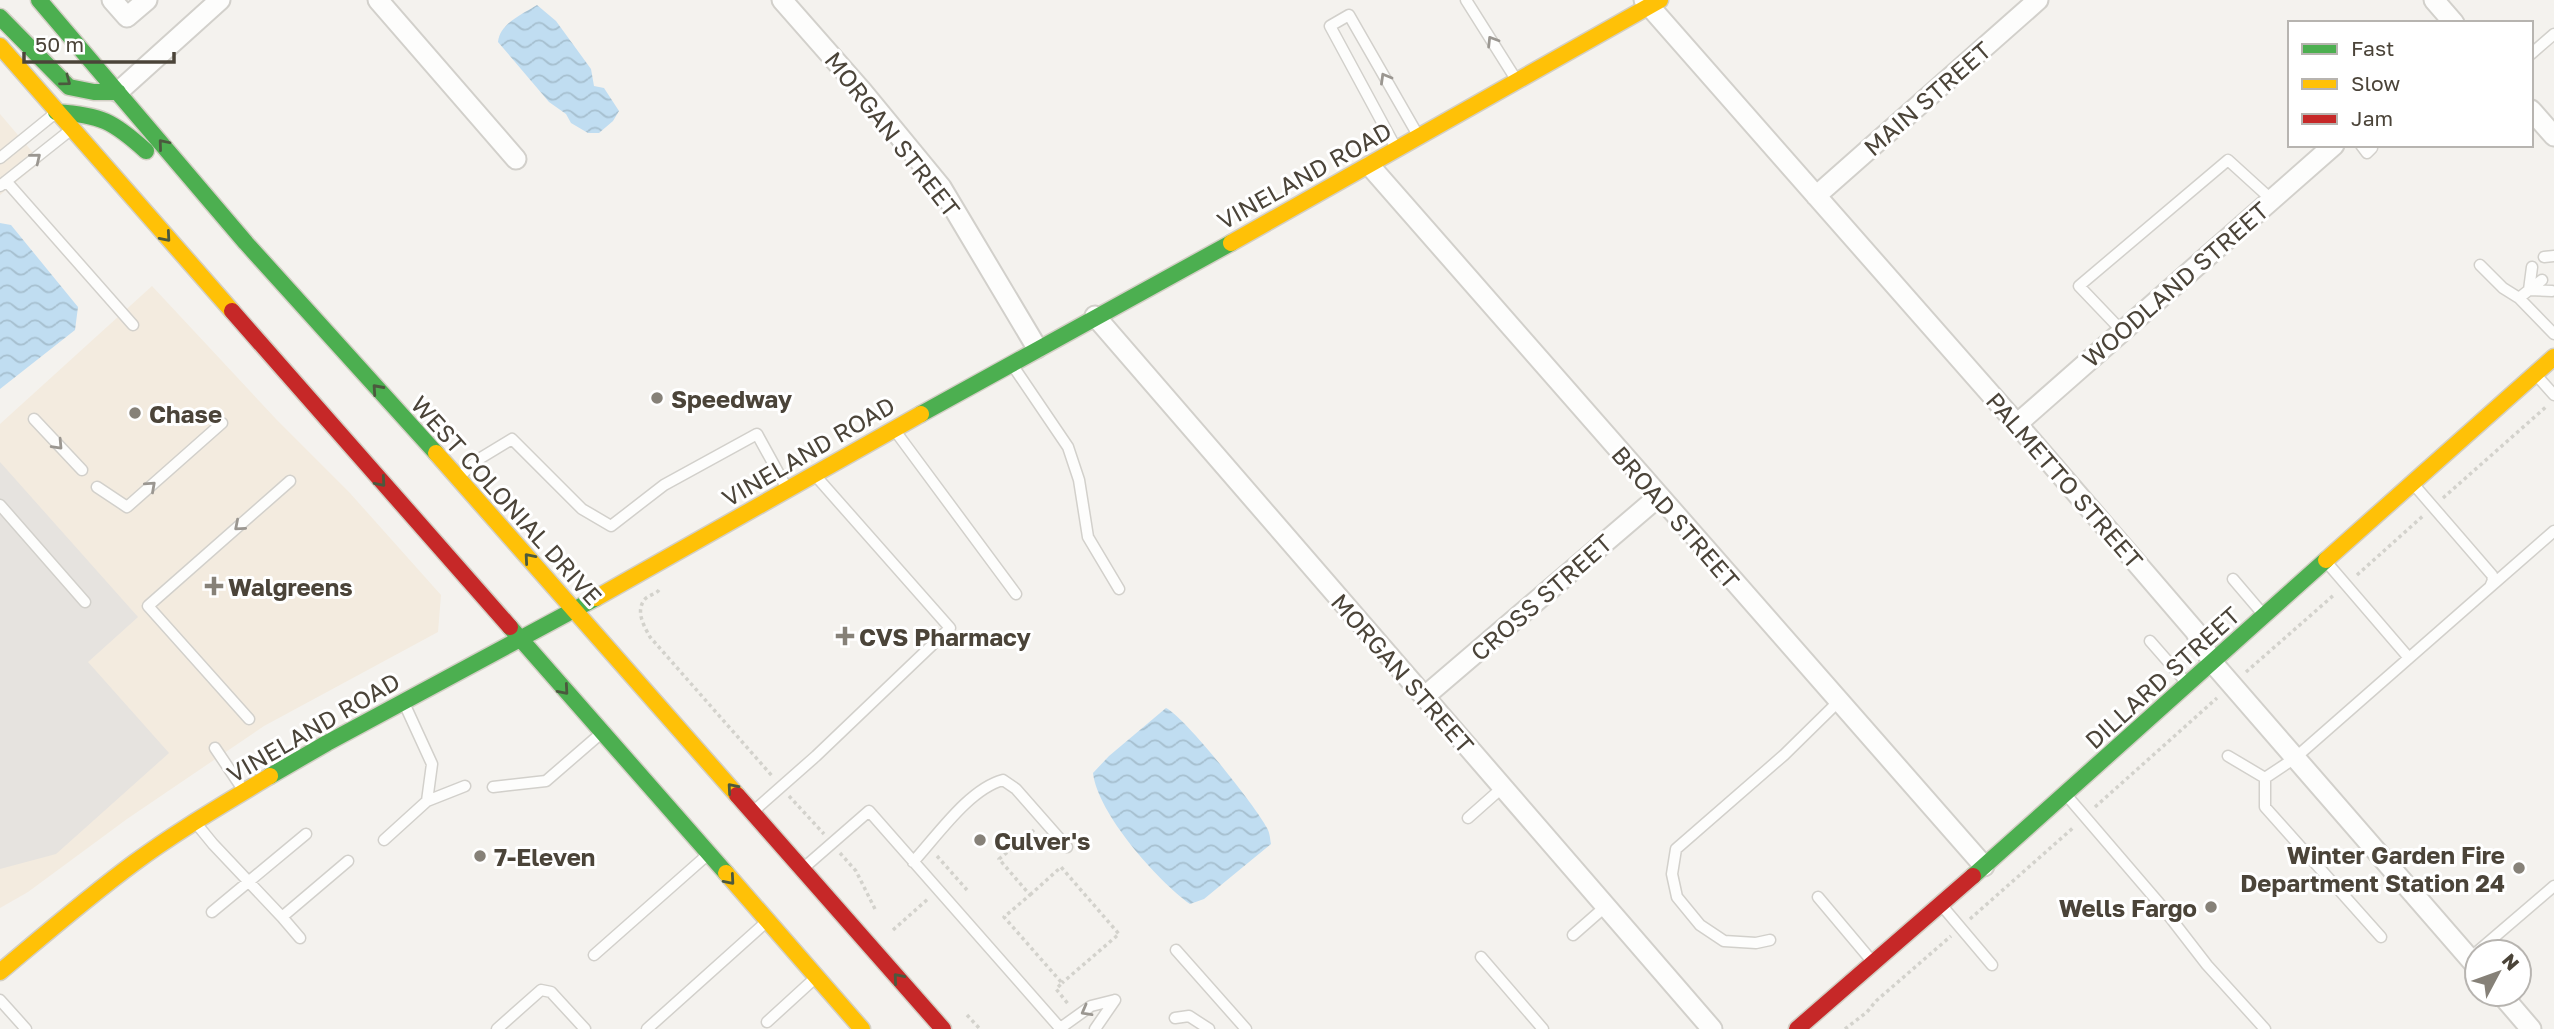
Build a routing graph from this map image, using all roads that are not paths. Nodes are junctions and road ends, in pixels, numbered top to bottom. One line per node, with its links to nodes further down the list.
1 (39, 0): 17 (main road, WEST COLONIAL DRIVE)
2 (112, 0): 3 (street)
3 (147, 0)
4 (220, 0): 17 (street)
5 (378, 0): 28 (street)
6 (782, 0): 44 (street, MORGAN STREET)
7 (1466, 0): 16 (lane, one-way to 7)
8 (2038, 0): 31 (street, MAIN STREET)
9 (2435, 0): 12 (street)
10 (1651, 2): 16 (main road, VINELAND ROAD); 31 (street, PALMETTO STREET)
11 (0, 17): 17 (main road, one-way to 17)
12 (2452, 21)
13 (2554, 34): 15 (lane)
14 (0, 46): 18 (main road)
15 (2533, 52)
16 (1517, 82): 22 (main road, VINELAND ROAD)
17 (118, 92): 33 (main road, WEST COLONIAL DRIVE, one-way to 17)
18 (56, 112): 20 (main road); 27 (lane); 33 (main road)
19 (2533, 112): 21 (street)
20 (71, 129): 30 (lane, one-way to 20); 71 (main road, one-way to 71)
21 (2554, 136)
22 (1419, 137): 26 (main road, VINELAND ROAD); 26 (lane, one-way to 26)
23 (2332, 147): 32 (street, WOODLAND STREET)
24 (2362, 147): 25 (lane)
25 (2372, 148)
26 (1398, 150): 29 (main road, VINELAND ROAD)
27 (1, 157)
28 (516, 159)
29 (1370, 166): 40 (main road, VINELAND ROAD); 60 (street, BROAD STREET)
30 (3, 184): 41 (lane)
31 (1816, 196): 51 (street, PALMETTO STREET)
32 (2272, 200): 42 (street, WOODLAND STREET); 42 (lane)
33 (246, 243): 55 (main road, WEST COLONIAL DRIVE, one-way to 33)
34 (2480, 265): 39 (lane)
35 (2532, 267): 37 (lane)
36 (2542, 280): 37 (lane)
37 (2529, 290): 38 (lane); 39 (lane)
38 (2552, 291)
39 (2519, 298): 43 (lane)
40 (1095, 316): 44 (main road, VINELAND ROAD); 76 (street, MORGAN STREET)
41 (133, 325)
42 (2122, 331): 51 (street, WOODLAND STREET)
43 (2554, 334)
44 (1037, 348): 46 (main road, VINELAND ROAD)
45 (2554, 357): 47 (main road, DILLARD STREET)
46 (1010, 363): 52 (main road, VINELAND ROAD); 66 (lane)
47 (2535, 374): 48 (lane); 57 (main road, DILLARD STREET)
48 (2554, 398)
49 (34, 419): 53 (lane, one-way to 53)
50 (222, 423): 58 (lane, one-way to 50)
51 (2017, 424): 74 (street, PALMETTO STREET)
52 (893, 429): 54 (main road, VINELAND ROAD); 67 (lane)
53 (82, 470)
54 (814, 473): 59 (main road, VINELAND ROAD); 91 (lane)
55 (458, 478): 59 (lane); 69 (main road, WEST COLONIAL DRIVE, one-way to 55)
56 (290, 481): 79 (lane, one-way to 79)
57 (2412, 483): 63 (main road, DILLARD STREET); 65 (lane)
58 (97, 487)
59 (788, 488): 69 (main road, VINELAND ROAD)
60 (1658, 497): 76 (street, CROSS STREET); 77 (street, BROAD STREET)
61 (0, 505): 68 (lane)
62 (2554, 531): 65 (lane)
63 (2326, 562): 70 (main road, DILLARD STREET); 73 (lane)
64 (2233, 579): 70 (lane)
65 (2490, 587): 73 (lane)
66 (1119, 589)
67 (1016, 594)
68 (85, 602)
69 (574, 610): 71 (main road, VINELAND ROAD); 91 (main road, WEST COLONIAL DRIVE, one-way to 69)
70 (2265, 616): 74 (main road, DILLARD STREET)
71 (519, 639): 78 (main road, VINELAND ROAD); 80 (main road, one-way to 80)
72 (2150, 641): 75 (lane)
73 (2409, 658): 83 (lane)
74 (2212, 663): 75 (main road, DILLARD STREET); 83 (street, PALMETTO STREET)
75 (2188, 684): 89 (main road, DILLARD STREET)
76 (1424, 697): 87 (street, MORGAN STREET)
77 (1839, 701): 100 (street, BROAD STREET); 114 (lane)
78 (404, 702): 88 (main road, VINELAND ROAD); 90 (lane)
79 (249, 719)
80 (601, 733): 86 (lane); 97 (main road)
81 (215, 748): 88 (lane)
82 (2228, 756): 84 (lane)
83 (2295, 758): 84 (lane); 115 (street, PALMETTO STREET)
84 (2265, 778): 111 (lane)
85 (465, 786): 90 (lane)
86 (493, 786)
87 (1503, 787): 92 (lane); 106 (street, MORGAN STREET)
88 (245, 792): 93 (main road, VINELAND ROAD)
89 (2065, 794): 100 (main road, DILLARD STREET); 140 (lane)
90 (427, 801): 95 (lane)
91 (752, 812): 101 (main road, WEST COLONIAL DRIVE)
92 (1468, 818)
93 (195, 821): 102 (lane); 121 (main road, VINELAND ROAD)
94 (306, 834): 102 (lane)
95 (384, 840)
96 (1067, 847): 99 (lane)
97 (708, 854): 109 (main road, one-way to 109); 117 (lane)
98 (348, 861): 108 (lane)
99 (913, 862): 101 (lane); 127 (lane)
100 (1984, 866): 105 (main road, DILLARD STREET)
101 (802, 869): 133 (main road, WEST COLONIAL DRIVE, one-way to 101)
102 (248, 882): 107 (lane); 108 (lane)
103 (2554, 886): 113 (lane)
104 (1818, 897): 119 (lane)
105 (1941, 904): 119 (main road, DILLARD STREET); 120 (lane)
106 (1606, 906): 110 (lane); 138 (street, MORGAN STREET)
107 (212, 912)
108 (282, 917): 112 (lane)
109 (768, 922): 122 (main road); 131 (lane)
110 (1573, 935)
111 (2381, 937)
112 (300, 938)
113 (2496, 938)
114 (1770, 940)
115 (2463, 944)
116 (1176, 950): 136 (lane)
117 (594, 955)
118 (1481, 957): 137 (lane)
119 (1873, 963): 139 (main road, DILLARD STREET)
120 (1992, 965)
121 (0, 972)
122 (816, 978): 126 (lane); 132 (main road)
123 (0, 1000): 128 (lane)
124 (2513, 1008): 141 (street)
125 (1175, 1018): 135 (lane)
126 (767, 1022)
127 (1059, 1028): 134 (lane, one-way to 127)
128 (26, 1029)
129 (497, 1029): 130 (lane)
130 (585, 1029)
131 (647, 1029)
132 (862, 1029)
133 (943, 1029)
134 (1095, 1029)
135 (1209, 1029)
136 (1246, 1029)
137 (1543, 1029)
138 (1712, 1029)
139 (1797, 1029)
140 (2265, 1029)
141 (2531, 1029)

